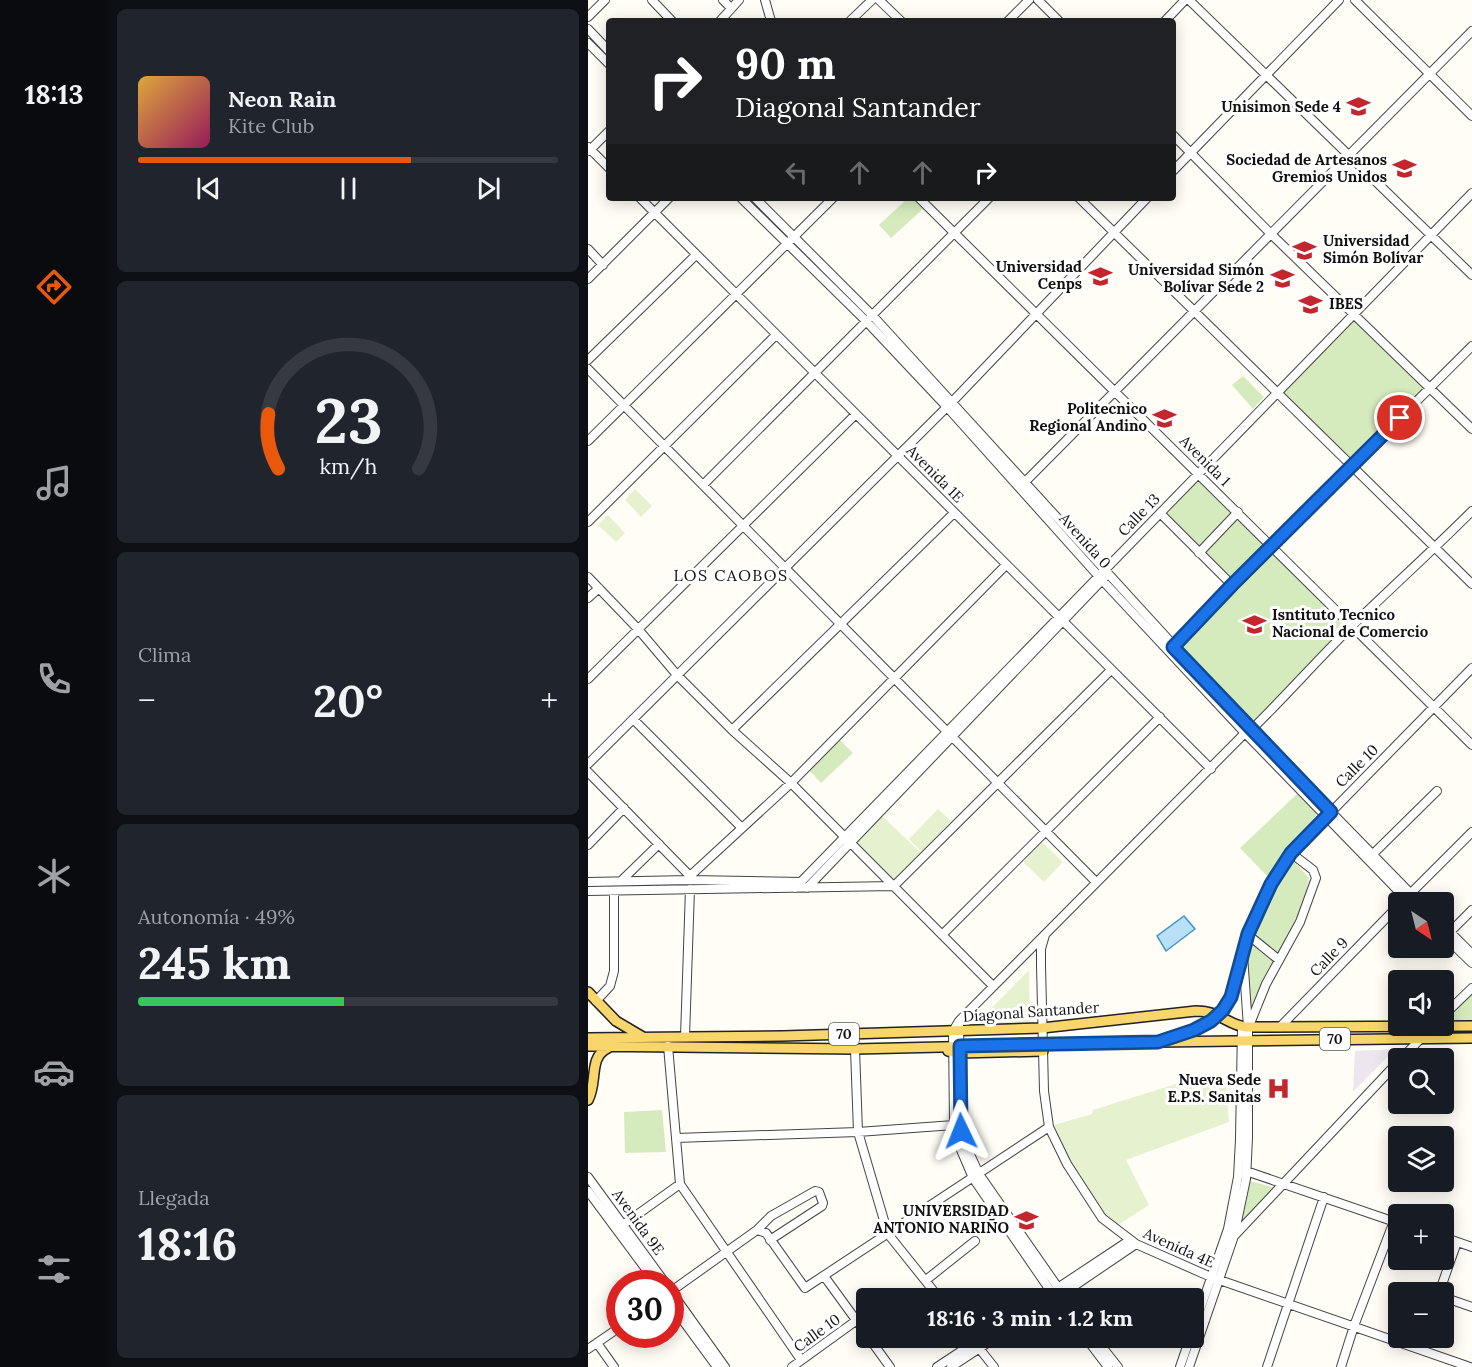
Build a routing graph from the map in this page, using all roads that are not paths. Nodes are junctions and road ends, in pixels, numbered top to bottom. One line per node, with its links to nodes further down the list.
1 (605, 0): 14 (street)
2 (651, 0): 15 (street)
3 (723, 0): 13 (street)
4 (739, 0): 13 (street)
5 (765, 0): 17 (street)
6 (872, 0): 18 (street)
7 (879, 0): 19 (street)
8 (1029, 0): 20 (street)
9 (1038, 0): 21 (street)
10 (1187, 0): 22 (street); 29 (street)
11 (1339, 0): 29 (street)
12 (1355, 0): 28 (street)
13 (731, 8): 16 (street)
14 (588, 17)
15 (669, 18)
16 (723, 18)
17 (770, 18)
18 (853, 18)
19 (897, 18)
20 (1011, 18)
21 (1056, 18)
22 (1168, 18)
23 (588, 30): 26 (street)
24 (1472, 31): 28 (street)
25 (588, 43): 27 (street)
26 (606, 48)
27 (606, 61)
28 (1430, 74): 30 (street); 35 (street)
29 (1267, 76): 34 (street); 35 (street)
30 (1472, 116)
31 (606, 134): 33 (street)
32 (1176, 138): 34 (street)
33 (589, 149): 36 (street)
34 (1191, 153): 37 (street); 51 (street)
35 (1349, 155): 51 (street); 52 (street)
36 (606, 165)
37 (1176, 168)
38 (1472, 193): 52 (street, Calle 13)
39 (643, 201): 48 (street, Avenida 1E)
40 (666, 201): 48 (street)
41 (744, 201): 54 (street, Avenida 0)
42 (758, 201): 53 (street, Avenida 0)
43 (830, 201): 53 (street)
44 (922, 201): 50 (street, Avenida 1)
45 (986, 201): 50 (street)
46 (1082, 201): 49 (street)
47 (1144, 201): 49 (street)
48 (654, 213): 56 (street, Avenida 1E); 57 (street)
49 (1114, 232): 61 (street); 62 (street)
50 (955, 233): 62 (street, Avenida 1); 64 (street)
51 (1271, 234): 61 (street); 63 (street)
52 (1431, 235): 58 (street); 63 (street, Calle 13)
53 (794, 237): 54 (street); 64 (street, Avenida 0)
54 (787, 244): 60 (street); 64 (street, Avenida 0)
55 (588, 249): 57 (street)
56 (696, 255): 60 (street, Avenida 1E); 67 (street)
57 (603, 264): 59 (street)
58 (1472, 276)
59 (588, 279)
60 (736, 295): 65 (street, Avenida 1E); 73 (street)
61 (1194, 311): 71 (street); 72 (street)
62 (1037, 313): 71 (street, Avenida 1); 74 (street)
63 (1354, 315): 70 (street); 72 (street, Calle 13)
64 (870, 319): 69 (street); 74 (street, Avenida 0)
65 (776, 335): 69 (street, Avenida 1E); 78 (street)
66 (1472, 346): 70 (street)
67 (588, 360)
68 (588, 369): 73 (street)
69 (815, 373): 75 (street, Avenida 1E); 83 (street)
70 (1430, 388): 76 (street); 80 (street)
71 (1115, 391): 81 (street, Avenida 1); 82 (street)
72 (1277, 394): 80 (street); 81 (street, Calle 13)
73 (624, 405): 77 (street); 78 (street)
74 (949, 405): 79 (street); 82 (street, Avenida 0)
75 (856, 414): 79 (street, Avenida 1E); 89 (street)
76 (1472, 429)
77 (588, 441)
78 (664, 446): 83 (street); 88 (street)
79 (898, 456): 86 (street, Avenida 1E); 94 (street)
80 (1351, 467): 90 (street); 91 (street)
81 (1198, 474): 85 (street, Avenida 1); 87 (street, Calle 13)
82 (1022, 485): 95 (street, Avenida 0); 97 (street, Avenida 0)
83 (704, 486): 89 (street)
84 (1472, 511): 91 (street)
85 (1238, 512): 90 (street, Avenida 1); 92 (street)
86 (954, 513): 93 (street, Avenida 1E); 103 (street)
87 (1160, 513): 92 (street); 95 (street, Calle 13)
88 (588, 522)
89 (743, 526): 94 (street); 105 (street)
90 (1272, 546): 99 (street); 104 (street, Avenida 1)
91 (1435, 548): 98 (street); 104 (street)
92 (1199, 553): 99 (street)
93 (1006, 565): 102 (street, Avenida 1E); 110 (street)
94 (785, 568): 103 (street); 109 (street)
95 (1107, 571): 97 (street, Calle 13); 106 (street, Avenida 0)
96 (588, 577): 100 (street)
97 (1100, 578): 102 (street, Calle 13); 116 (street, Avenida 0)
98 (1472, 584)
99 (1232, 585): 106 (street)
100 (599, 588): 101 (street); 105 (street)
101 (588, 598)
102 (1060, 619): 108 (street, Avenida 1E); 117 (street, Calle 13)
103 (840, 624): 110 (street); 115 (street)
104 (1352, 626): 112 (street, Avenida 1); 116 (street)
105 (638, 629): 109 (street); 111 (street)
106 (1173, 647): 116 (street, Avenida 0)
107 (1472, 668): 112 (street, Calle 10)
108 (1111, 670): 113 (street, Avenida 1E); 122 (street)
109 (677, 675): 114 (street); 115 (street)
110 (894, 678): 117 (street); 123 (street)
111 (588, 679)
112 (1434, 707): 118 (street, Avenida 1); 126 (street, Calle 10)
113 (1160, 717): 120 (street, Avenida 1E); 128 (street)
114 (633, 719): 119 (street); 127 (street)
115 (732, 730): 123 (street)
116 (1248, 732): 120 (street); 126 (street, Avenida 0)
117 (950, 734): 122 (street); 130 (street, Calle 13)
118 (1472, 745)
119 (588, 764)
120 (1211, 769): 138 (street)
121 (588, 772): 125 (street)
122 (997, 782): 128 (street); 140 (street)
123 (791, 783): 127 (street); 130 (street)
124 (1437, 791): 134 (street)
125 (624, 808): 131 (street); 132 (street)
126 (1328, 814): 133 (street, Calle 10); 134 (street, Avenida 0); 144 (street, Avenida 0)
127 (742, 828): 135 (street)
128 (1045, 830): 138 (street); 152 (street)
129 (1472, 832): 146 (street)
130 (847, 840): 139 (street, Calle 13); 140 (street)
131 (659, 844): 135 (street); 136 (street)
132 (588, 845)
133 (1291, 853): 151 (street, Calle 10); 157 (street)
134 (1372, 855): 145 (street, Avenida 0)
135 (690, 878): 136 (street); 139 (street)
136 (621, 881): 137 (street)
137 (588, 882)
138 (1096, 882): 150 (street)
139 (801, 886): 140 (street); 141 (street)
140 (894, 886): 152 (street)
141 (690, 890): 143 (street); 173 (street)
142 (588, 891): 143 (street)
143 (614, 891): 162 (street)
144 (1400, 892)
145 (1401, 892)
146 (1415, 892)
147 (1472, 910): 149 (street)
148 (1388, 916): 170 (street, Calle 9)
149 (1454, 927)
150 (1047, 931): 159 (street); 171 (street, Avenida 4E)
151 (1248, 934): 156 (street, Calle 10); 157 (street)
152 (942, 935): 159 (street)
153 (1454, 940): 155 (street)
154 (1454, 942): 158 (street)
155 (1472, 954)
156 (1243, 955): 164 (main road); 169 (street, Calle 10)
157 (1279, 960): 169 (street)
158 (1472, 963)
159 (993, 986): 172 (street)
160 (1472, 988): 163 (street)
161 (588, 992): 162 (main road)
162 (596, 1001): 175 (main road)
163 (1454, 1006)
164 (1219, 1015): 165 (main road, Diagonal Santander / 70); 169 (main road, Diagonal Santander / 70); 179 (main road)
165 (1119, 1020): 171 (main road, Diagonal Santander / 70); 183 (main road)
166 (1388, 1026): 170 (main road, Diagonal Santander / 70)
167 (1454, 1026): 168 (main road, Diagonal Santander / 70)
168 (1472, 1026)
169 (1245, 1027): 170 (main road, Diagonal Santander / 70); 178 (street, Calle 10)
170 (1280, 1027)
171 (1042, 1028): 172 (main road, Diagonal Santander / 70); 183 (street, Avenida 4E)
172 (956, 1031): 173 (main road, Diagonal Santander / 70); 186 (street)
173 (686, 1037): 175 (main road, Diagonal Santander / 70)
174 (588, 1038): 175 (main road, Diagonal Santander / 70)
175 (645, 1038)
176 (1421, 1038): 177 (main road, 70); 178 (main road, 70); 184 (street)
177 (1472, 1038)
178 (1245, 1040): 179 (main road, 70); 193 (street); 216 (street)
179 (1158, 1042): 183 (main road, 70)
180 (588, 1046): 181 (main road, 70)
181 (614, 1046): 182 (main road, 70); 188 (main road)
182 (668, 1046): 185 (main road, 70); 192 (street)
183 (1043, 1048): 186 (main road); 190 (street, Avenida 4E)
184 (1411, 1048)
185 (855, 1049): 186 (main road, 70); 191 (street)
186 (957, 1049): 189 (street); 194 (street)
187 (1388, 1073): 197 (street)
188 (588, 1100)
189 (954, 1125): 191 (street); 194 (street)
190 (1049, 1127): 194 (street); 210 (street, Avenida 4E)
191 (858, 1132): 192 (street); 203 (street)
192 (676, 1138): 196 (street)
193 (1246, 1171): 197 (street); 204 (street)
194 (976, 1176): 203 (street); 222 (street)
195 (588, 1177): 201 (street, Avenida 9E)
196 (680, 1184): 201 (street); 212 (street)
197 (1284, 1184): 199 (street); 204 (street)
198 (588, 1191): 201 (street, Avenida 9E)
199 (1324, 1197): 200 (street); 226 (street)
200 (1388, 1219)
201 (620, 1227): 213 (street, Avenida 9E); 214 (street, Avenida 9E)
202 (760, 1231): 205 (street); 205 (street); 212 (street)
203 (888, 1234): 215 (street); 218 (street)
204 (1234, 1236): 217 (street)
205 (770, 1240): 215 (street)
206 (975, 1241): 218 (street)
207 (1454, 1241): 209 (street)
208 (1388, 1242): 232 (street)
209 (1457, 1242): 211 (street); 220 (street)
210 (1133, 1243): 216 (street, Avenida 4E); 223 (street)
211 (1472, 1247)
212 (726, 1252): 219 (street); 243 (street)
213 (648, 1270)
214 (655, 1270)
215 (824, 1276): 229 (street)
216 (1211, 1277): 217 (street, Avenida 4E); 224 (street)
217 (1220, 1279): 226 (street, Avenida 4E); 255 (street)
218 (926, 1280): 221 (street)
219 (684, 1282)
220 (1443, 1282)
221 (932, 1288)
222 (1053, 1288)
223 (1069, 1288)
224 (1204, 1298)
225 (1454, 1300): 227 (street)
226 (1288, 1304): 232 (street, Avenida 4E); 256 (street)
227 (1472, 1306)
228 (684, 1309): 246 (street)
229 (856, 1319)
230 (856, 1321): 243 (street, Calle 10)
231 (684, 1322): 245 (street)
232 (1354, 1326): 257 (street); 258 (street, Avenida 4E)
233 (606, 1337): 234 (street)
234 (597, 1343): 242 (street); 244 (street)
235 (877, 1348): 248 (street)
236 (967, 1348): 249 (street)
237 (971, 1348): 250 (street)
238 (981, 1348): 251 (street)
239 (1093, 1348): 252 (street)
240 (1103, 1348): 253 (street)
241 (1187, 1348): 254 (street)
242 (588, 1349)
243 (801, 1360): 247 (street, Calle 10)
244 (614, 1367)
245 (717, 1367)
246 (726, 1367)
247 (792, 1367)
248 (890, 1367)
249 (937, 1367)
250 (951, 1367)
251 (994, 1367)
252 (1107, 1367)
253 (1119, 1367)
254 (1180, 1367)
255 (1189, 1367)
256 (1267, 1367)
257 (1341, 1367)
258 (1470, 1367)

